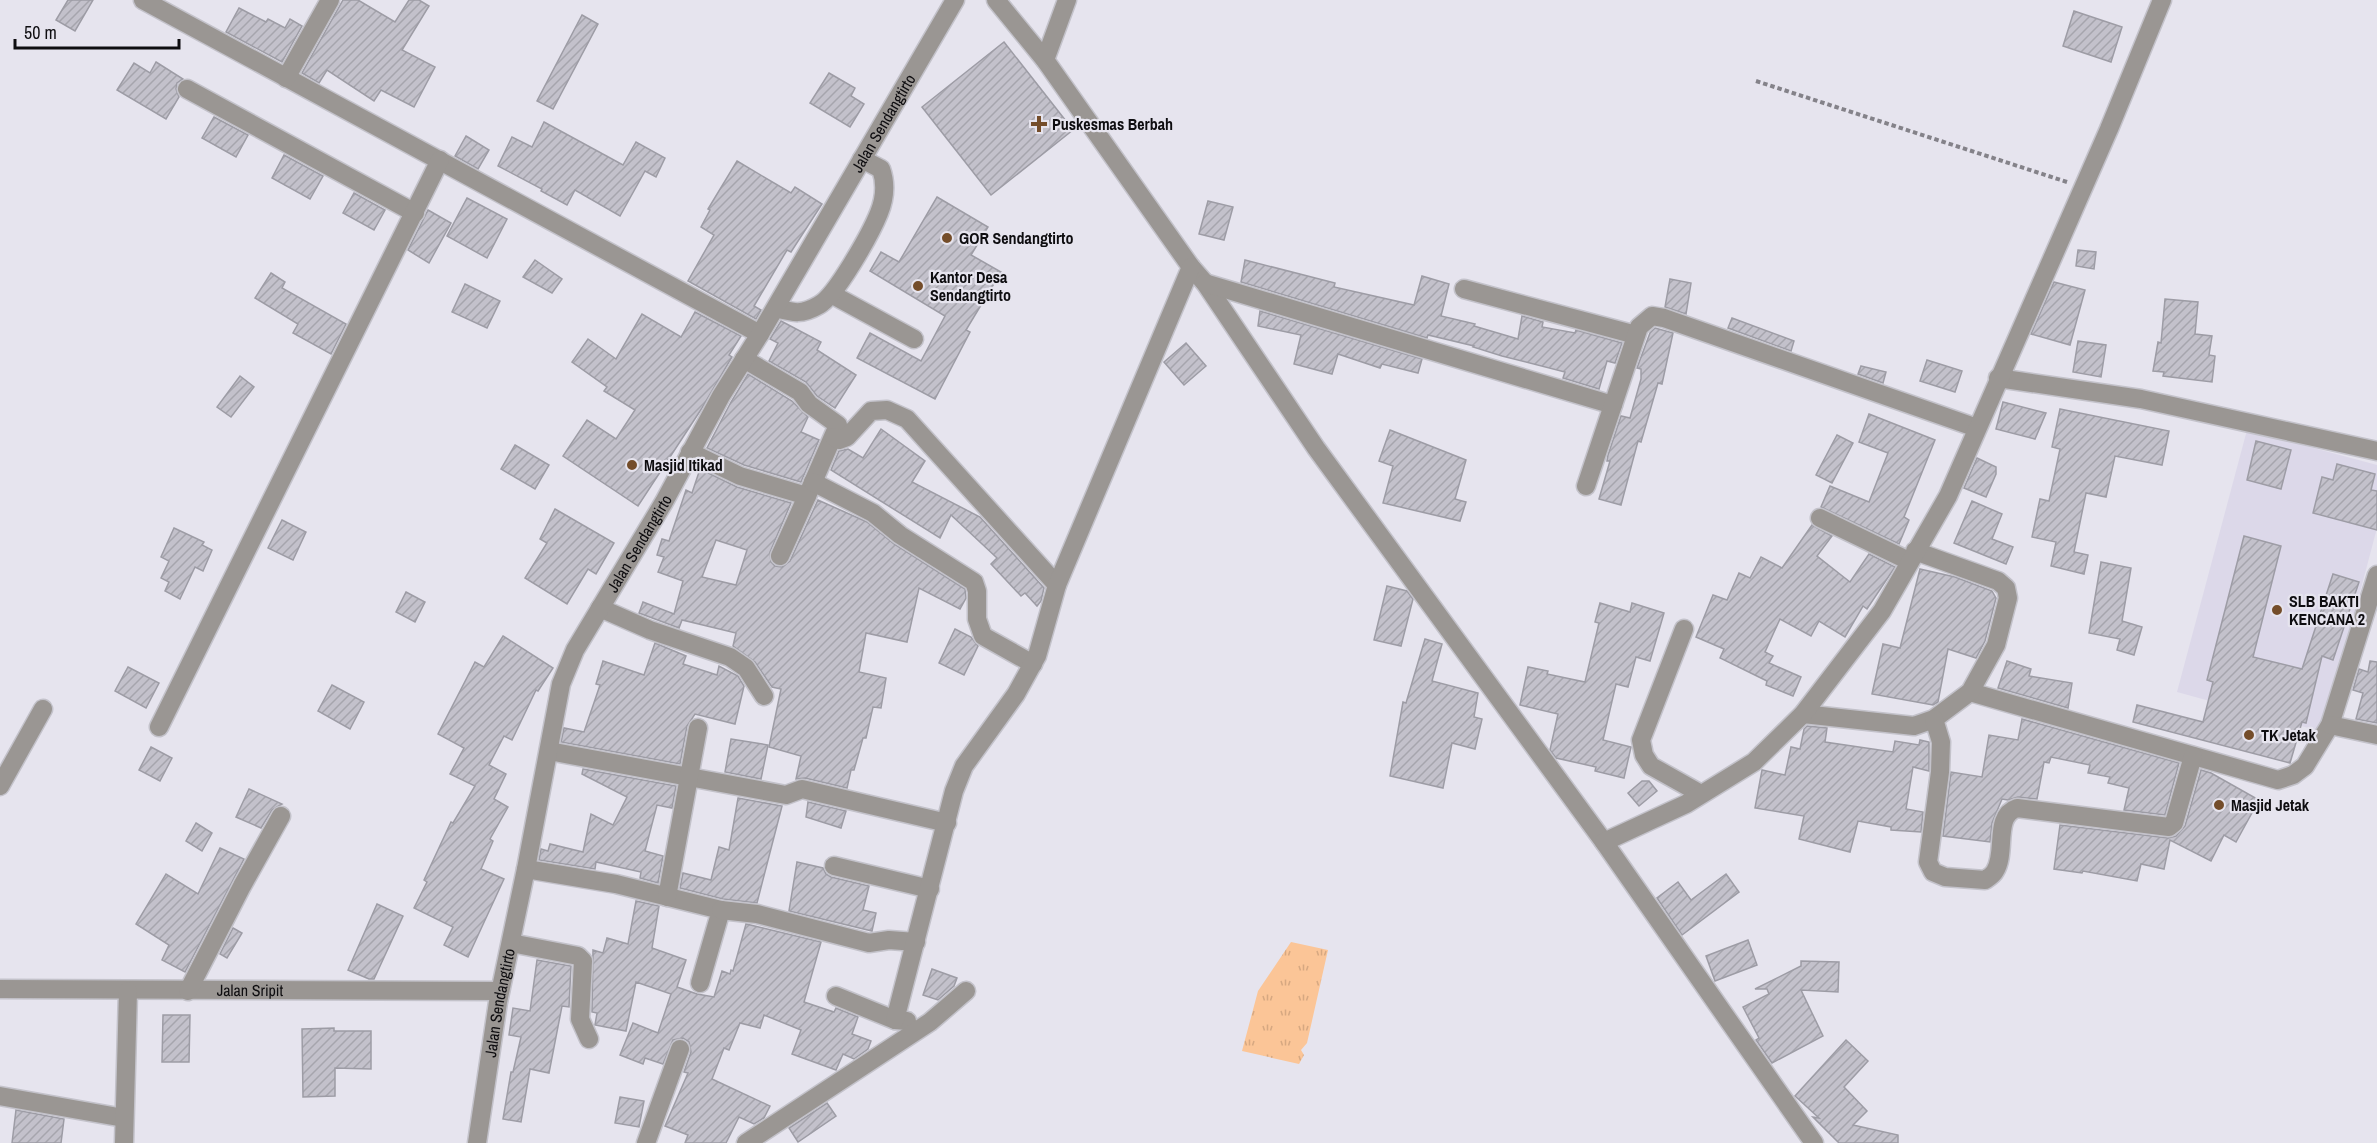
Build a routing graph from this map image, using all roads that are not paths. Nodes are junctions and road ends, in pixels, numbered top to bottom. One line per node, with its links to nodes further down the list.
1 (143, 0): 8 (street)
2 (330, 0): 8 (street)
3 (955, 0): 10 (street, Jalan Sendangtirto)
4 (996, 0): 7 (street)
5 (1067, 0): 7 (street)
6 (2162, 0): 22 (street)
7 (1045, 60): 13 (street)
8 (286, 78): 11 (street)
9 (187, 89): 12 (street)
10 (862, 159): 16 (street); 17 (street, Jalan Sendangtirto)
11 (440, 160): 12 (street); 18 (street)
12 (415, 213): 45 (street)
13 (1191, 267): 14 (street); 34 (street)
14 (1205, 283): 23 (street); 55 (street)
15 (1464, 289): 19 (street)
16 (833, 295): 17 (street); 20 (street)
17 (776, 308): 18 (street, Jalan Sendangtirto)
18 (760, 334): 21 (street, Jalan Sendangtirto)
19 (1636, 335): 23 (street); 24 (street)
20 (914, 339)
21 (744, 359): 25 (street); 27 (street, Jalan Sendangtirto)
22 (1998, 378): 24 (street); 26 (street)
23 (1613, 405): 28 (street)
24 (1977, 428): 32 (street)
25 (834, 437): 29 (street); 34 (street)
26 (2377, 451)
27 (690, 452): 29 (street); 36 (street, Jalan Sendangtirto)
28 (1586, 486)
29 (810, 489): 31 (street); 38 (street)
30 (1820, 518): 32 (street)
31 (780, 556)
32 (1912, 556): 39 (street); 42 (street)
33 (2377, 575): 35 (street)
34 (1057, 585): 38 (street)
35 (2373, 605): 44 (street)
36 (600, 608): 40 (street); 48 (street, Jalan Sendangtirto)
37 (1684, 628): 52 (street)
38 (1033, 664): 54 (street)
39 (1970, 692): 43 (street); 49 (street)
40 (765, 696)
41 (43, 709): 51 (street)
42 (1803, 714): 43 (street); 52 (street)
43 (1934, 719): 49 (street)
44 (2330, 725): 47 (street); 49 (street)
45 (159, 727)
46 (698, 728): 50 (street)
47 (2377, 735)
48 (549, 751): 50 (street); 57 (street, Jalan Sendangtirto)
49 (2193, 756)
50 (688, 776): 54 (street); 59 (street)
51 (0, 786)
52 (1701, 794): 55 (street)
53 (281, 816): 66 (street)
54 (947, 823): 58 (street)
55 (1604, 842): 80 (street)
56 (834, 866): 58 (street)
57 (526, 869): 59 (street); 62 (street, Jalan Sendangtirto)
58 (930, 889): 61 (street)
59 (667, 897): 60 (street)
60 (721, 910): 61 (street); 63 (street)
61 (916, 942): 70 (street)
62 (511, 943): 67 (street, Jalan Sendangtirto); 72 (street)
63 (700, 983)
64 (0, 989): 65 (street, Jalan Sripit)
65 (128, 991): 66 (street, Jalan Sripit); 75 (street)
66 (188, 991): 67 (street, Jalan Sripit)
67 (500, 991): 78 (street, Jalan Sendangtirto)
68 (966, 991): 71 (street)
69 (836, 996): 70 (street)
70 (895, 1020): 71 (street)
71 (930, 1022): 79 (street)
72 (589, 1039)
73 (680, 1049): 76 (street)
74 (0, 1096): 75 (street)
75 (124, 1118): 77 (street)
76 (652, 1141)
77 (124, 1143)
78 (477, 1143)
79 (746, 1143)
80 (1814, 1143)

